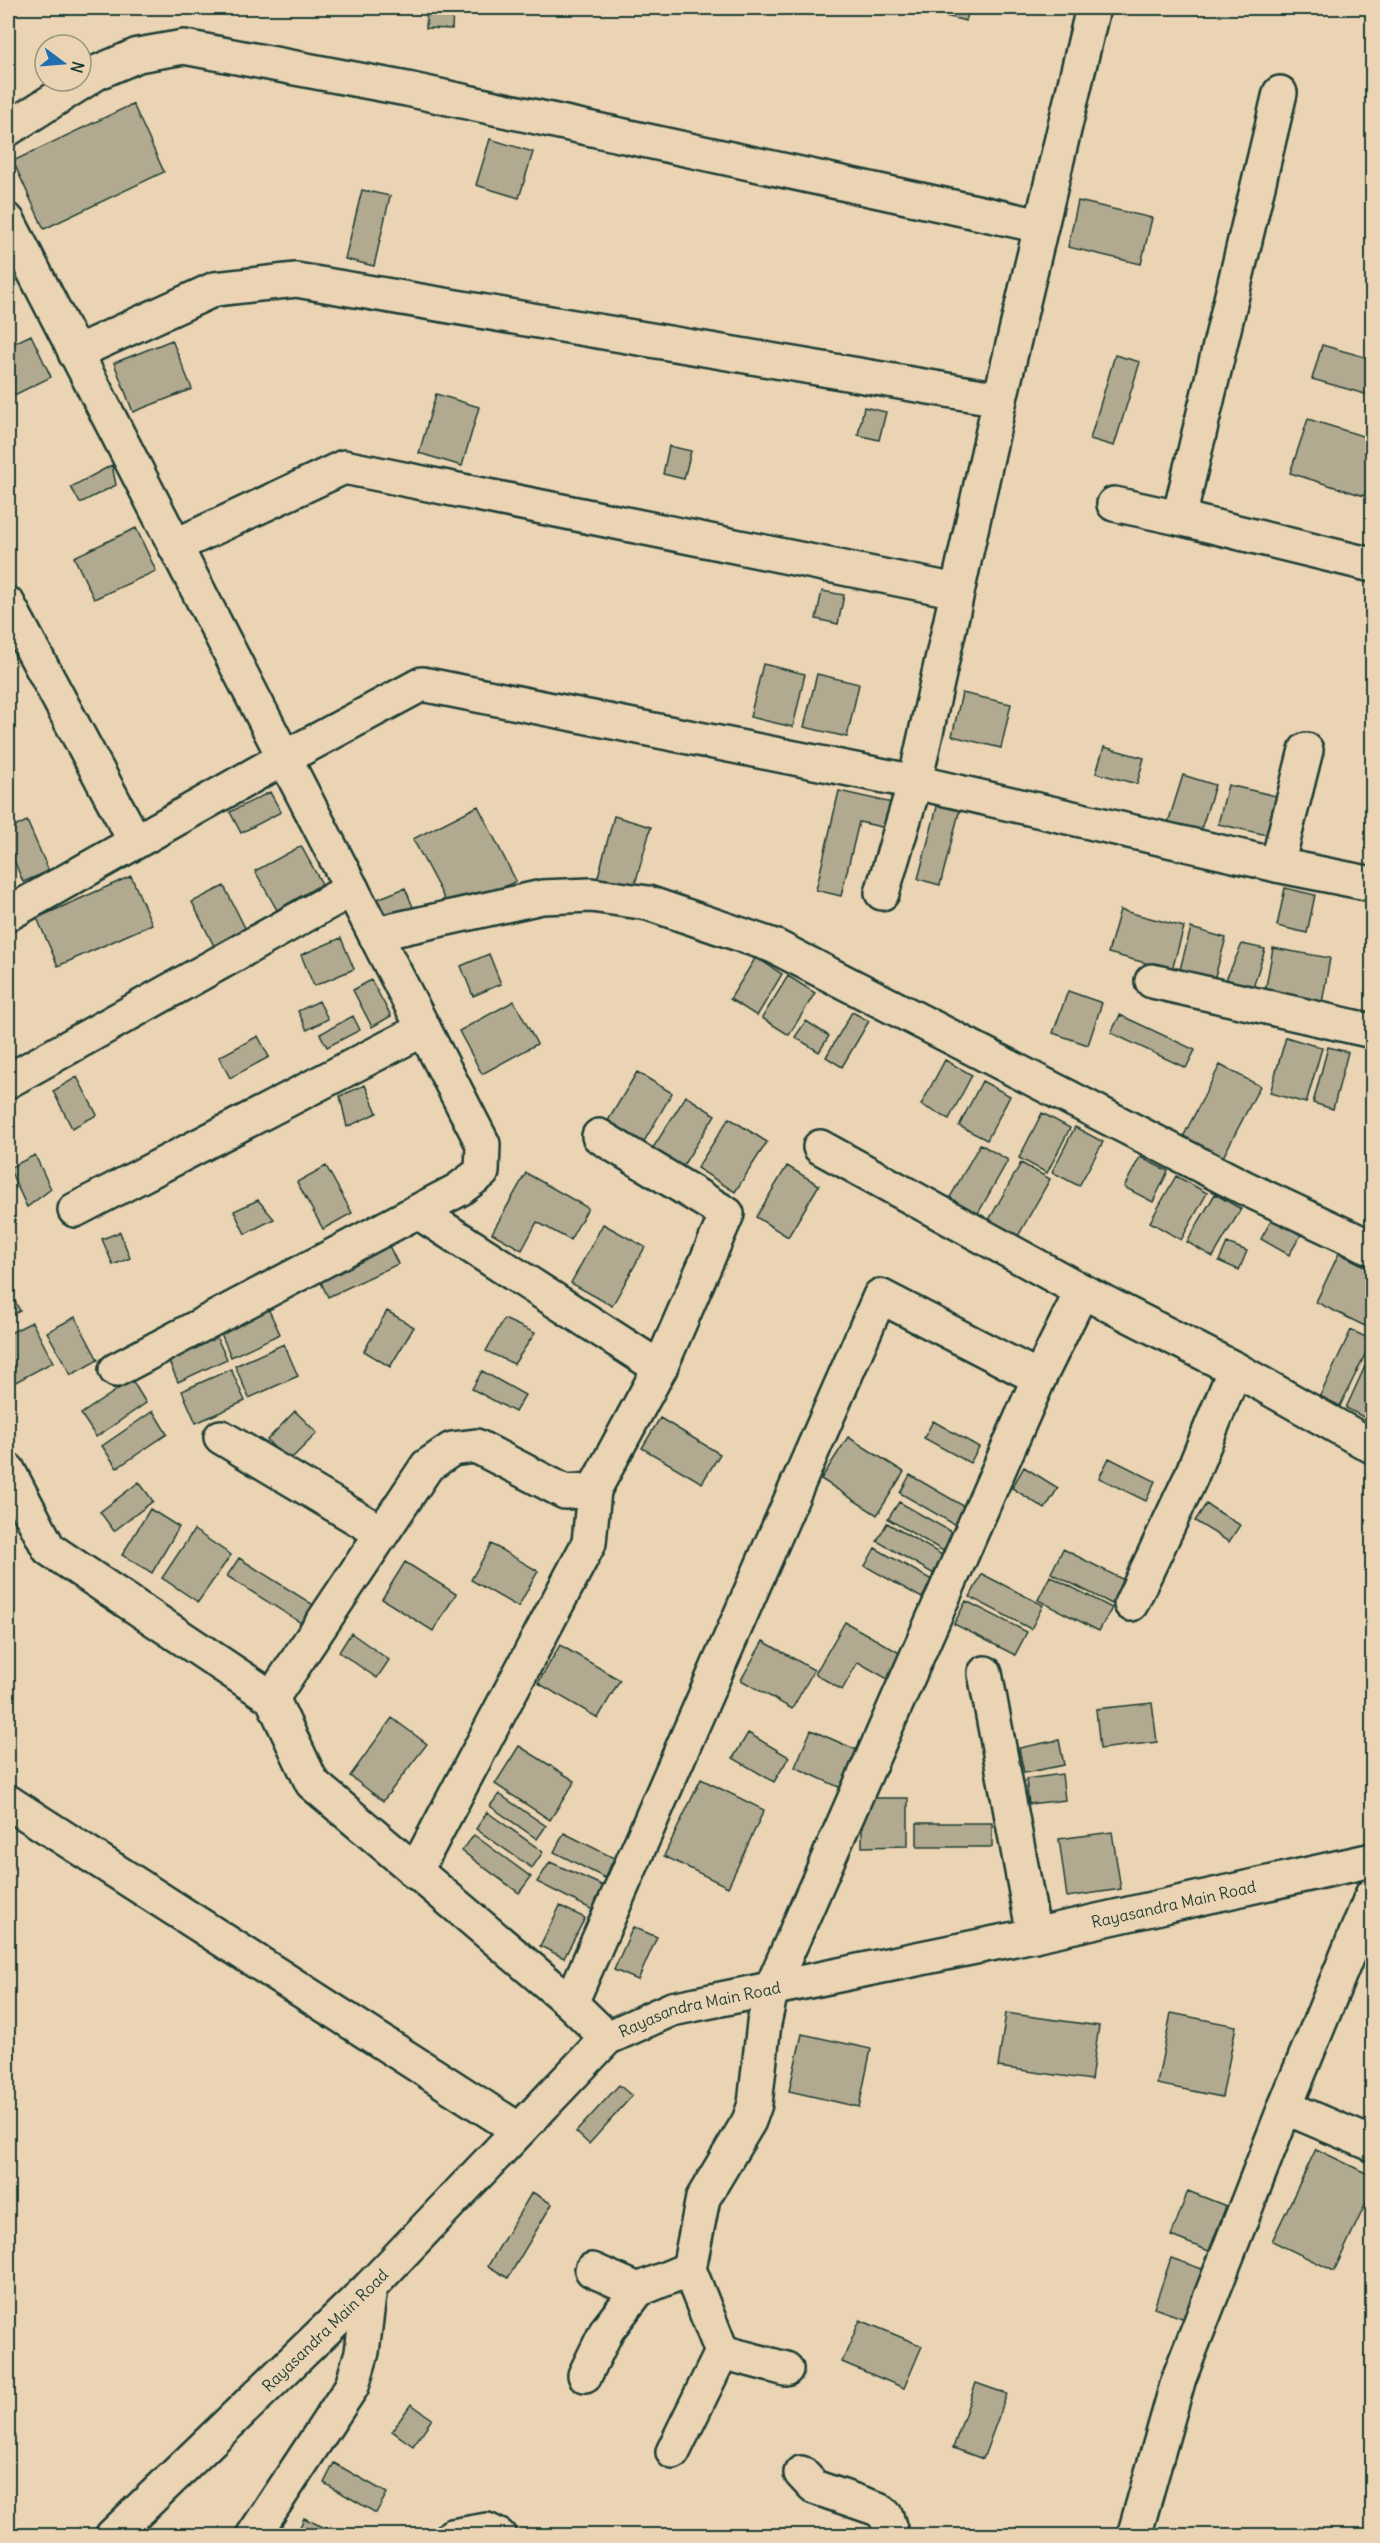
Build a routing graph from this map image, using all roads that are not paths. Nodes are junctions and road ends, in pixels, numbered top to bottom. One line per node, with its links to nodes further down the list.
1 (1093, 8): 4 (street)
2 (1280, 93): 9 (street)
3 (8, 129): 4 (street)
4 (1041, 226): 7 (street)
5 (9, 229): 6 (street)
6 (75, 353): 7 (street); 10 (street)
7 (1000, 399): 12 (street)
8 (1114, 504): 9 (street)
9 (1179, 518): 11 (street)
10 (175, 546): 12 (street); 15 (street)
11 (1372, 565)
12 (957, 591): 16 (street)
13 (8, 604): 17 (street)
14 (1306, 750): 18 (street)
15 (284, 758): 16 (street); 17 (street); 20 (street)
16 (915, 782): 18 (street); 21 (street)
17 (135, 841): 22 (street)
18 (1277, 865): 19 (street)
19 (1372, 884)
20 (352, 889): 23 (street); 27 (street)
21 (882, 893)
22 (8, 914)
23 (375, 934): 25 (street); 32 (street)
24 (1152, 981): 26 (street)
25 (424, 1029): 30 (street); 31 (street)
26 (1372, 1031)
27 (8, 1081)
28 (600, 1136): 34 (street)
29 (820, 1147): 33 (street)
30 (75, 1210)
31 (418, 1212): 34 (street); 36 (street)
32 (1372, 1248)
33 (1082, 1291): 35 (street); 37 (street)
34 (660, 1368): 41 (street)
35 (1235, 1369): 39 (street); 43 (street)
36 (116, 1370)
37 (1039, 1378): 51 (street); 52 (street)
38 (221, 1437): 42 (street)
39 (1372, 1446)
40 (8, 1470): 45 (street)
41 (594, 1490): 42 (street); 48 (street)
42 (382, 1533): 45 (street)
43 (1131, 1604)
44 (985, 1674): 50 (street)
45 (272, 1698): 48 (street)
46 (8, 1802): 55 (street)
47 (1372, 1860): 50 (street, Rayasandra Main Road)
48 (415, 1872): 52 (street)
49 (1372, 1895): 54 (street)
50 (1034, 1935): 51 (street, Rayasandra Main Road)
51 (772, 1987): 53 (street, Rayasandra Main Road); 57 (street)
52 (571, 2003): 53 (street)
53 (607, 2038): 55 (street, Rayasandra Main Road)
54 (1285, 2107): 56 (street); 71 (street)
55 (519, 2130): 59 (street, Rayasandra Main Road)
56 (1372, 2144)
57 (689, 2269): 60 (street); 61 (street)
58 (592, 2270): 60 (street)
59 (370, 2287): 66 (street, Rayasandra Main Road); 67 (street)
60 (638, 2290): 63 (street)
61 (722, 2352): 62 (street); 64 (street)
62 (786, 2369)
63 (585, 2375)
64 (674, 2452)
65 (801, 2473): 70 (street)
66 (111, 2535)
67 (253, 2535)
68 (452, 2535): 69 (street)
69 (499, 2535)
70 (892, 2535)
71 (1134, 2535)

